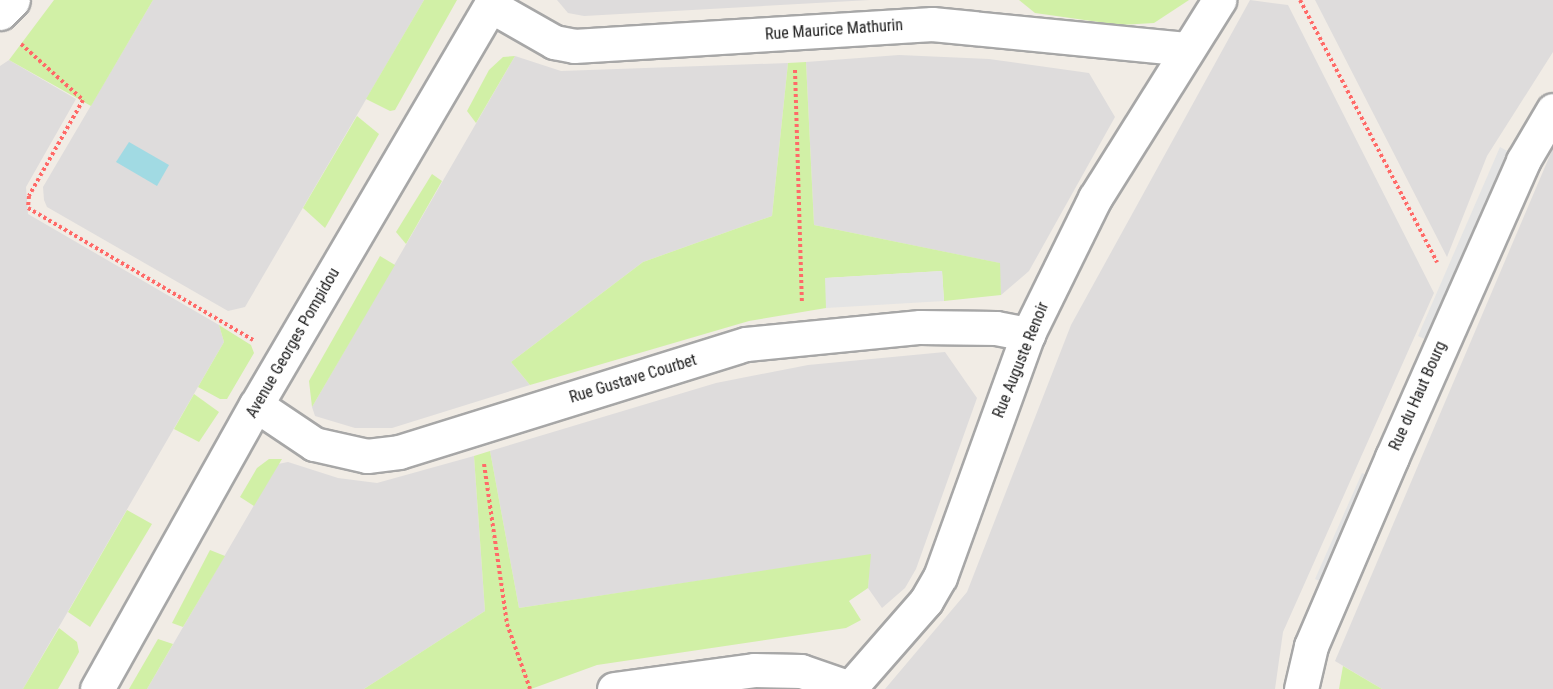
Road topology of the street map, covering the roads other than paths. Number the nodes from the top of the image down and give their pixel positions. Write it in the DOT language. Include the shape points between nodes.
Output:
graph roads {
  1 [pos="13,0"];
  2 [pos="1219,0"];
  3 [pos="493,3"];
  4 [pos="942,12"];
  5 [pos="0,13"];
  6 [pos="1186,49"];
  7 [pos="1553,110"];
  8 [pos="1028,334"];
  9 [pos="256,405"];
  10 [pos="97,689"];
  11 [pos="614,689"];
  12 [pos="850,689"];
  13 [pos="1301,689"];
  1 -- 5 [label="street"];
  2 -- 6 [label="street, Rue Auguste Renoir"];
  3 -- 4 [label="street, Rue Maurice Mathurin" via="554,42 574,46 794,33"];
  3 -- 9 [label="street, Avenue Georges Pompidou"];
  4 -- 6 [label="street, Rue Maurice Mathurin"];
  6 -- 8 [label="street, Rue Auguste Renoir" via="1095,198"];
  7 -- 13 [label="street, Rue du Haut Bourg" via="1523,161 1464,293 1311,646"];
  8 -- 9 [label="street, Rue Gustave Courbet" via="996,328 920,327 803,335 746,344 399,452 367,456 314,444"];
  8 -- 12 [label="street, Rue Auguste Renoir" via="940,577 926,601"];
  9 -- 10 [label="street, Avenue Georges Pompidou"];
  11 -- 12 [label="street" via="754,670 801,671"];
}
